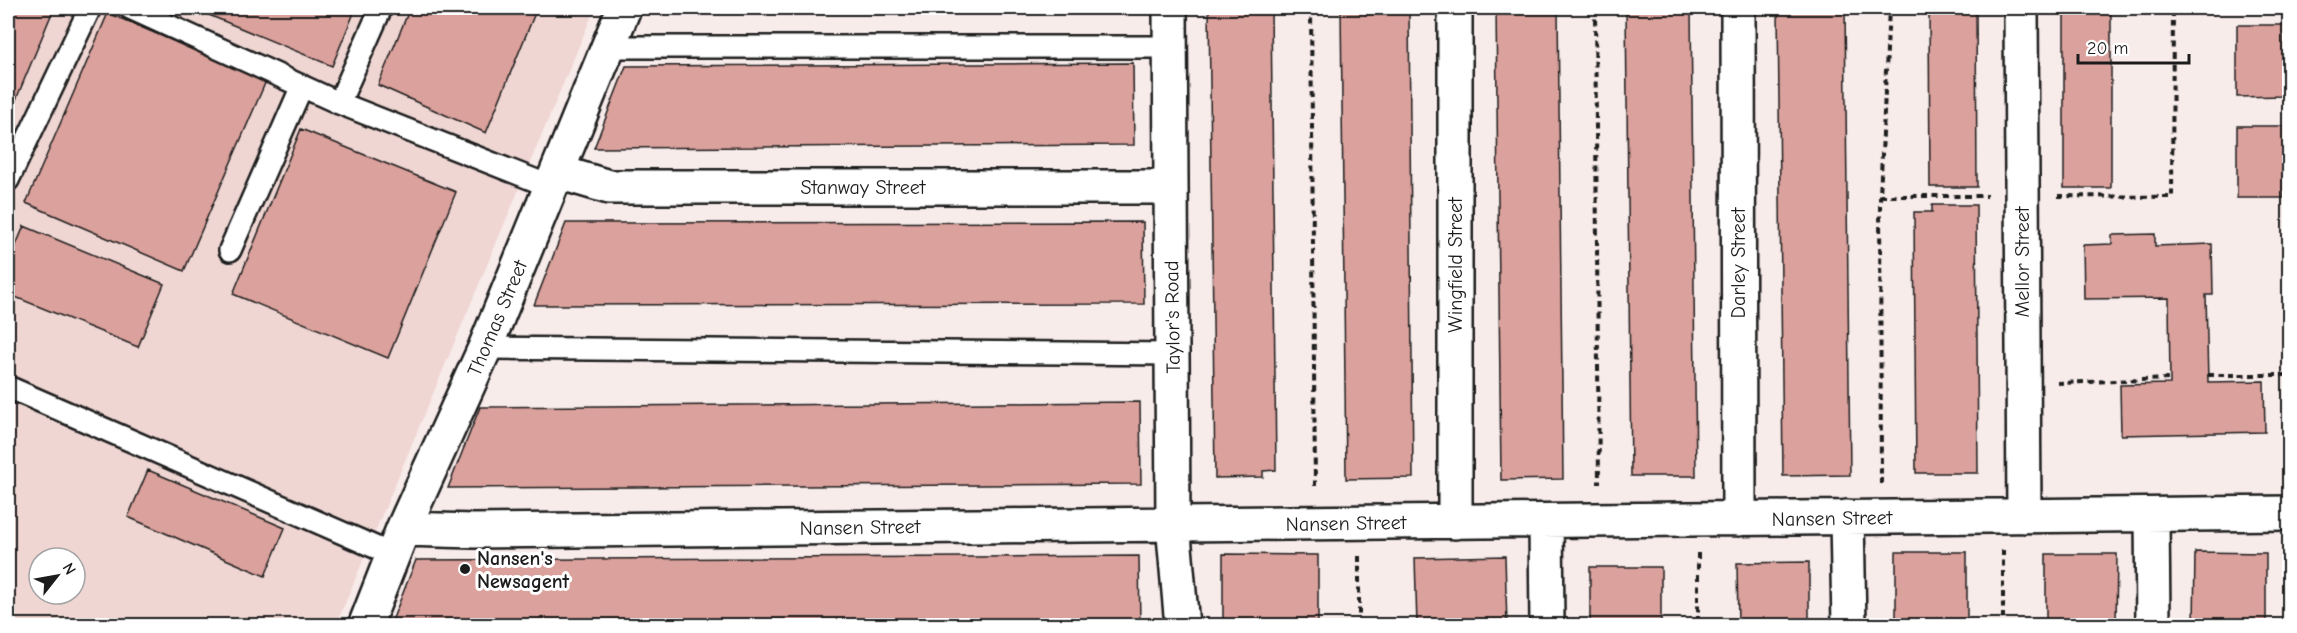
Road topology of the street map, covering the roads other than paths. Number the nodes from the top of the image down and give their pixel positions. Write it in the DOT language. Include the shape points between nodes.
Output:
graph roads {
  1 [pos="90,8"];
  2 [pos="130,8"];
  3 [pos="381,8"];
  4 [pos="624,8"];
  5 [pos="1170,8"];
  6 [pos="1455,8"];
  7 [pos="1738,8"];
  8 [pos="2021,8"];
  9 [pos="609,47"];
  10 [pos="1170,47"];
  11 [pos="302,86"];
  12 [pos="339,103"];
  13 [pos="8,180"];
  14 [pos="555,180"];
  15 [pos="1170,187"];
  16 [pos="230,250"];
  17 [pos="485,348"];
  18 [pos="1173,354"];
  19 [pos="8,387"];
  20 [pos="2289,513"];
  21 [pos="2152,515"];
  22 [pos="2014,516"];
  23 [pos="1847,518"];
  24 [pos="1739,519"];
  25 [pos="1546,520"];
  26 [pos="1455,522"];
  27 [pos="1173,525"];
  28 [pos="398,542"];
  29 [pos="365,626"];
  30 [pos="1182,626"];
  31 [pos="1547,626"];
  32 [pos="1849,626"];
  33 [pos="2153,626"];
  1 -- 13 [label="lane"];
  2 -- 11 [label="lane"];
  3 -- 12 [label="lane"];
  4 -- 9 [label="street, Thomas Street"];
  5 -- 10 [label="street, Taylor's Road"];
  6 -- 26 [label="street, Wingfield Street"];
  7 -- 24 [label="street, Darley Street"];
  8 -- 22 [label="street, Mellor Street" via="2024,384"];
  9 -- 10 [label="lane"];
  9 -- 14 [label="street, Thomas Street"];
  10 -- 15 [label="street, Taylor's Road"];
  11 -- 12 [label="lane"];
  11 -- 16 [label="lane"];
  12 -- 14 [label="lane"];
  14 -- 15 [label="street, Stanway Street" via="609,187"];
  14 -- 17 [label="street, Thomas Street"];
  15 -- 18 [label="street, Taylor's Road"];
  17 -- 18 [label="lane"];
  17 -- 28 [label="street, Thomas Street"];
  18 -- 27 [label="street, Taylor's Road"];
  19 -- 28 [label="lane"];
  20 -- 21 [label="street, Nansen Street"];
  21 -- 22 [label="street, Nansen Street"];
  21 -- 33 [label="street"];
  22 -- 23 [label="street, Nansen Street"];
  23 -- 24 [label="street, Nansen Street"];
  23 -- 32 [label="street"];
  24 -- 25 [label="street, Nansen Street"];
  25 -- 26 [label="street, Nansen Street"];
  25 -- 31 [label="street"];
  26 -- 27 [label="street, Nansen Street"];
  27 -- 28 [label="street, Nansen Street" via="474,531"];
  27 -- 30 [label="street, Taylor's Road"];
  28 -- 29 [label="street, Thomas Street"];
}
